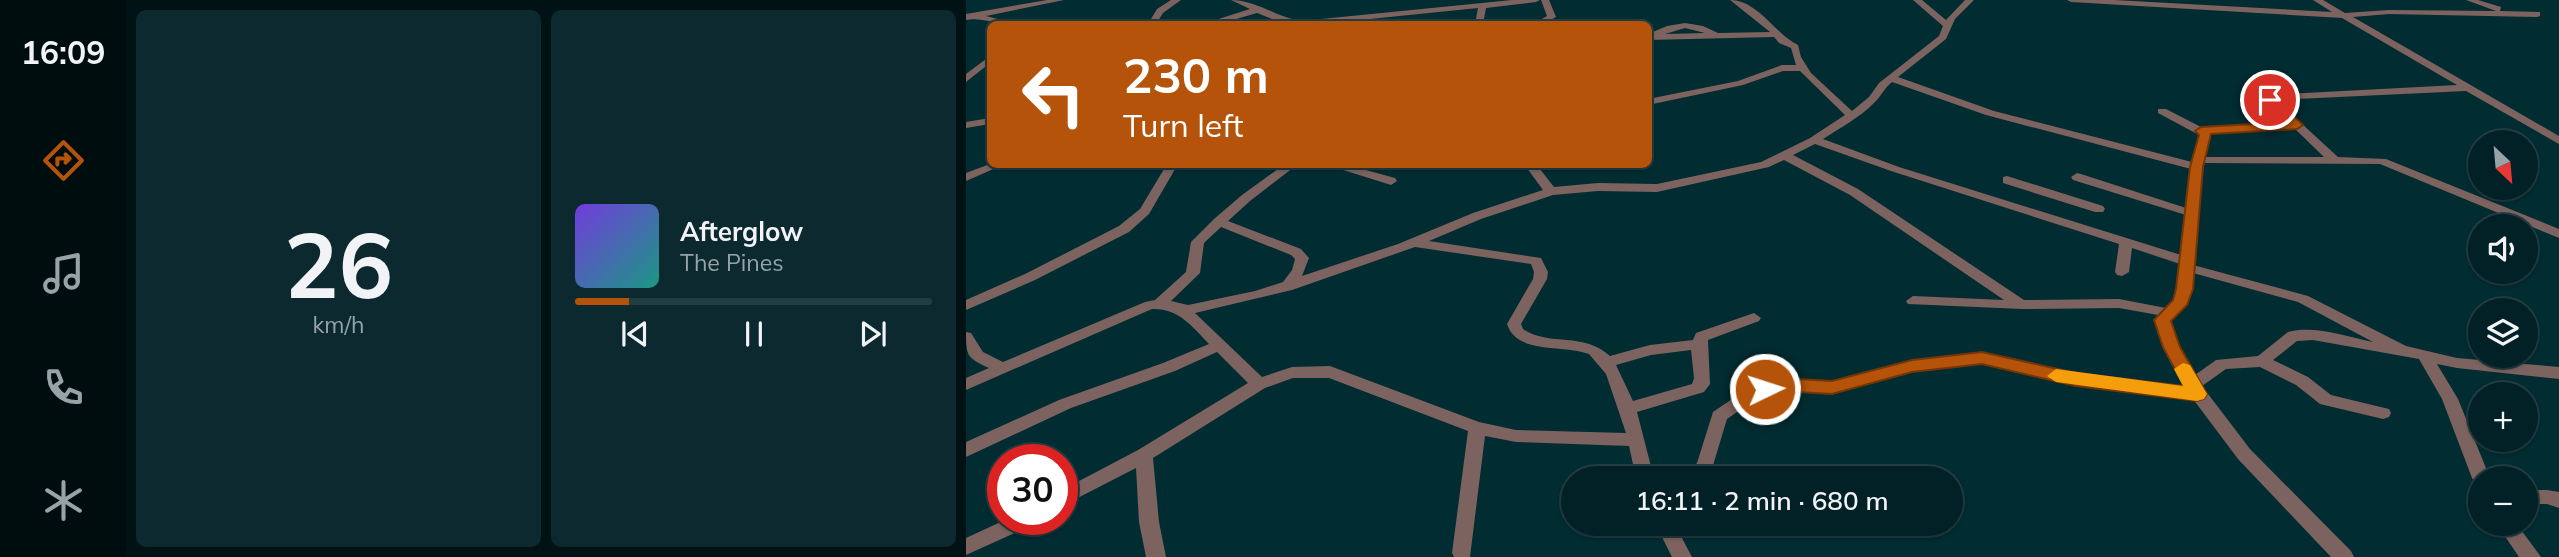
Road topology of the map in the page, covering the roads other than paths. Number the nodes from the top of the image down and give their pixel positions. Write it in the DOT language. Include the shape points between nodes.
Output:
graph roads {
  1 [pos="1060,0"];
  2 [pos="1178,0"];
  3 [pos="1235,0"];
  4 [pos="1536,0"];
  5 [pos="1545,0"];
  6 [pos="1734,0"];
  7 [pos="1917,0"];
  8 [pos="1970,0"];
  9 [pos="2071,0"];
  10 [pos="2274,0"];
  11 [pos="2317,0"];
  12 [pos="2374,0"];
  13 [pos="2470,0"];
  14 [pos="1511,1"];
  15 [pos="1037,2"];
  16 [pos="1404,2"];
  17 [pos="1482,7"];
  18 [pos="1260,9"];
  19 [pos="2292,11"];
  20 [pos="2389,12"];
  21 [pos="1419,14"];
  22 [pos="2537,14"];
  23 [pos="2340,15"];
  24 [pos="2520,15"];
  25 [pos="1400,16"];
  26 [pos="971,17"];
  27 [pos="1280,19"];
  28 [pos="992,21"];
  29 [pos="1154,21"];
  30 [pos="1222,21"];
  31 [pos="1275,21"];
  32 [pos="1284,21"];
  33 [pos="1347,21"];
  34 [pos="1420,21"];
  35 [pos="1480,21"];
  36 [pos="1543,21"];
  37 [pos="1947,25"];
  38 [pos="1776,34"];
  39 [pos="1652,37"];
  40 [pos="1795,58"];
  41 [pos="987,62"];
  42 [pos="1782,68"];
  43 [pos="1801,68"];
  44 [pos="1891,78"];
  45 [pos="966,79"];
  46 [pos="2467,88"];
  47 [pos="1652,102"];
  48 [pos="2162,110"];
  49 [pos="1851,116"];
  50 [pos="987,122"];
  51 [pos="966,125"];
  52 [pos="2297,125"];
  53 [pos="2201,131"];
  54 [pos="1814,140"];
  55 [pos="2559,141"];
  56 [pos="1786,156"];
  57 [pos="2334,160"];
  58 [pos="2197,164"];
  59 [pos="990,168"];
  60 [pos="1171,168"];
  61 [pos="1288,168"];
  62 [pos="1344,168"];
  63 [pos="1532,168"];
  64 [pos="966,177"];
  65 [pos="2077,177"];
  66 [pos="2007,180"];
  67 [pos="1391,181"];
  68 [pos="1551,191"];
  69 [pos="2052,193"];
  70 [pos="2099,208"];
  71 [pos="2032,212"];
  72 [pos="2191,213"];
  73 [pos="1219,222"];
  74 [pos="2559,234"];
  75 [pos="1415,242"];
  76 [pos="2126,244"];
  77 [pos="2189,265"];
  78 [pos="2122,272"];
  79 [pos="1287,287"];
  80 [pos="1913,301"];
  81 [pos="1160,303"];
  82 [pos="2020,304"];
  83 [pos="966,305"];
  84 [pos="1177,309"];
  85 [pos="2167,313"];
  86 [pos="1754,318"];
  87 [pos="966,337"];
  88 [pos="1698,344"];
  89 [pos="1220,345"];
  90 [pos="2401,350"];
  91 [pos="2425,356"];
  92 [pos="2262,361"];
  93 [pos="1606,363"];
  94 [pos="1003,368"];
  95 [pos="2559,373"];
  96 [pos="966,384"];
  97 [pos="1259,384"];
  98 [pos="2194,389"];
  99 [pos="1629,408"];
  100 [pos="2384,413"];
  101 [pos="1477,428"];
  102 [pos="1635,440"];
  103 [pos="966,450"];
  104 [pos="1144,455"];
  105 [pos="1642,466"];
  106 [pos="1705,466"];
  107 [pos="2476,466"];
  108 [pos="1078,490"];
  109 [pos="2538,496"];
  110 [pos="2559,500"];
  111 [pos="991,535"];
  112 [pos="1671,536"];
  113 [pos="2515,536"];
  114 [pos="966,547"];
  115 [pos="1462,553"];
  116 [pos="1156,557"];
  117 [pos="1682,557"];
  118 [pos="2344,557"];
  119 [pos="2531,557"];
  1 -- 15 [label="street"];
  2 -- 29 [label="street" via="1160,10"];
  3 -- 18 [label="street"];
  4 -- 14 [label="street"];
  5 -- 36 [label="street" via="1552,17"];
  6 -- 38 [label="street"];
  7 -- 37 [label="street"];
  8 -- 37 [label="street"];
  9 -- 19 [label="street"];
  10 -- 19 [label="street"];
  11 -- 23 [label="street"];
  12 -- 20 [label="street"];
  13 -- 24 [label="street"];
  14 -- 17 [label="street"];
  15 -- 26 [label="street"];
  16 -- 25 [label="street"];
  17 -- 21 [label="street"];
  17 -- 35 [label="street"];
  18 -- 27 [label="street"];
  18 -- 30 [label="street"];
  19 -- 23 [label="street"];
  20 -- 23 [label="street"];
  20 -- 24 [label="street"];
  21 -- 25 [label="street"];
  21 -- 34 [label="street"];
  22 -- 24 [label="street"];
  23 -- 46 [label="street"];
  25 -- 33 [label="street"];
  26 -- 28 [label="street"];
  27 -- 31 [label="street"];
  27 -- 32 [label="street"];
  37 -- 44 [label="street" via="1943,37"];
  38 -- 39 [label="street"];
  38 -- 40 [label="street" via="1796,48"];
  40 -- 42 [label="street"];
  40 -- 43 [label="street"];
  41 -- 45 [label="street"];
  42 -- 43 [label="street"];
  42 -- 47 [label="street" via="1740,83"];
  43 -- 49 [label="street"];
  44 -- 49 [label="street"];
  44 -- 58 [label="street" via="1981,110"];
  46 -- 52 [label="street" via="2272,97"];
  46 -- 55 [label="street"];
  48 -- 53 [label="street"];
  49 -- 54 [label="street"];
  50 -- 51 [label="street"];
  52 -- 53 [label="street"];
  52 -- 57 [label="street"];
  53 -- 58 [label="street" via="2205,134"];
  54 -- 56 [label="street"];
  54 -- 71 [label="street"];
  56 -- 68 [label="street" via="1692,182"];
  56 -- 82 [label="street" via="1853,192"];
  57 -- 58 [label="street"];
  57 -- 74 [label="street" via="2382,161"];
  58 -- 72 [label="street"];
  59 -- 64 [label="street"];
  60 -- 83 [label="street" via="1145,211 1124,229"];
  61 -- 73 [label="street"];
  62 -- 67 [label="street"];
  63 -- 68 [label="street"];
  65 -- 72 [label="street"];
  66 -- 69 [label="street"];
  68 -- 75 [label="street"];
  69 -- 70 [label="street"];
  69 -- 71 [label="street"];
  71 -- 76 [label="street"];
  72 -- 77 [label="street"];
  73 -- 79 [label="street" via="1296,252 1302,258"];
  73 -- 81 [label="street" via="1198,242 1192,273"];
  75 -- 79 [label="street"];
  75 -- 93 [label="street" via="1536,261 1540,279 1514,324 1514,332 1530,340 1587,347"];
  76 -- 77 [label="street"];
  76 -- 78 [label="street"];
  77 -- 85 [label="street" via="2181,302"];
  77 -- 90 [label="street" via="2302,299"];
  79 -- 84 [label="street" via="1203,308"];
  80 -- 82 [label="street"];
  81 -- 84 [label="street"];
  81 -- 94 [label="street"];
  82 -- 85 [label="street" via="2114,302"];
  84 -- 89 [label="street"];
  85 -- 98 [label="street" via="2162,320 2166,334"];
  86 -- 88 [label="street" via="1706,334"];
  87 -- 94 [label="street" via="977,356"];
  88 -- 93 [label="street" via="1650,350"];
  88 -- 99 [label="street" via="1702,384"];
  89 -- 97 [label="street"];
  89 -- 103 [label="street" via="1065,404"];
  90 -- 91 [label="street"];
  90 -- 92 [label="street" via="2303,335 2286,340"];
  91 -- 95 [label="street"];
  91 -- 107 [label="street" via="2450,399"];
  92 -- 98 [label="street" via="2221,364"];
  92 -- 100 [label="street" via="2302,381 2326,400"];
  93 -- 99 [label="street"];
  94 -- 96 [label="street"];
  97 -- 101 [label="street" via="1292,373 1330,372"];
  97 -- 104 [label="street"];
  98 -- 106 [label="street" via="2076,380 1982,358 1912,366 1832,388 1780,385 1746,397 1719,416"];
  98 -- 118 [label="street" via="2249,461"];
  99 -- 102 [label="street"];
  101 -- 102 [label="street" via="1531,439"];
  101 -- 115 [label="street"];
  102 -- 105 [label="street"];
  104 -- 108 [label="street"];
  104 -- 116 [label="street"];
  109 -- 110 [label="street"];
  111 -- 114 [label="street"];
  112 -- 117 [label="street"];
  113 -- 119 [label="street"];
}
